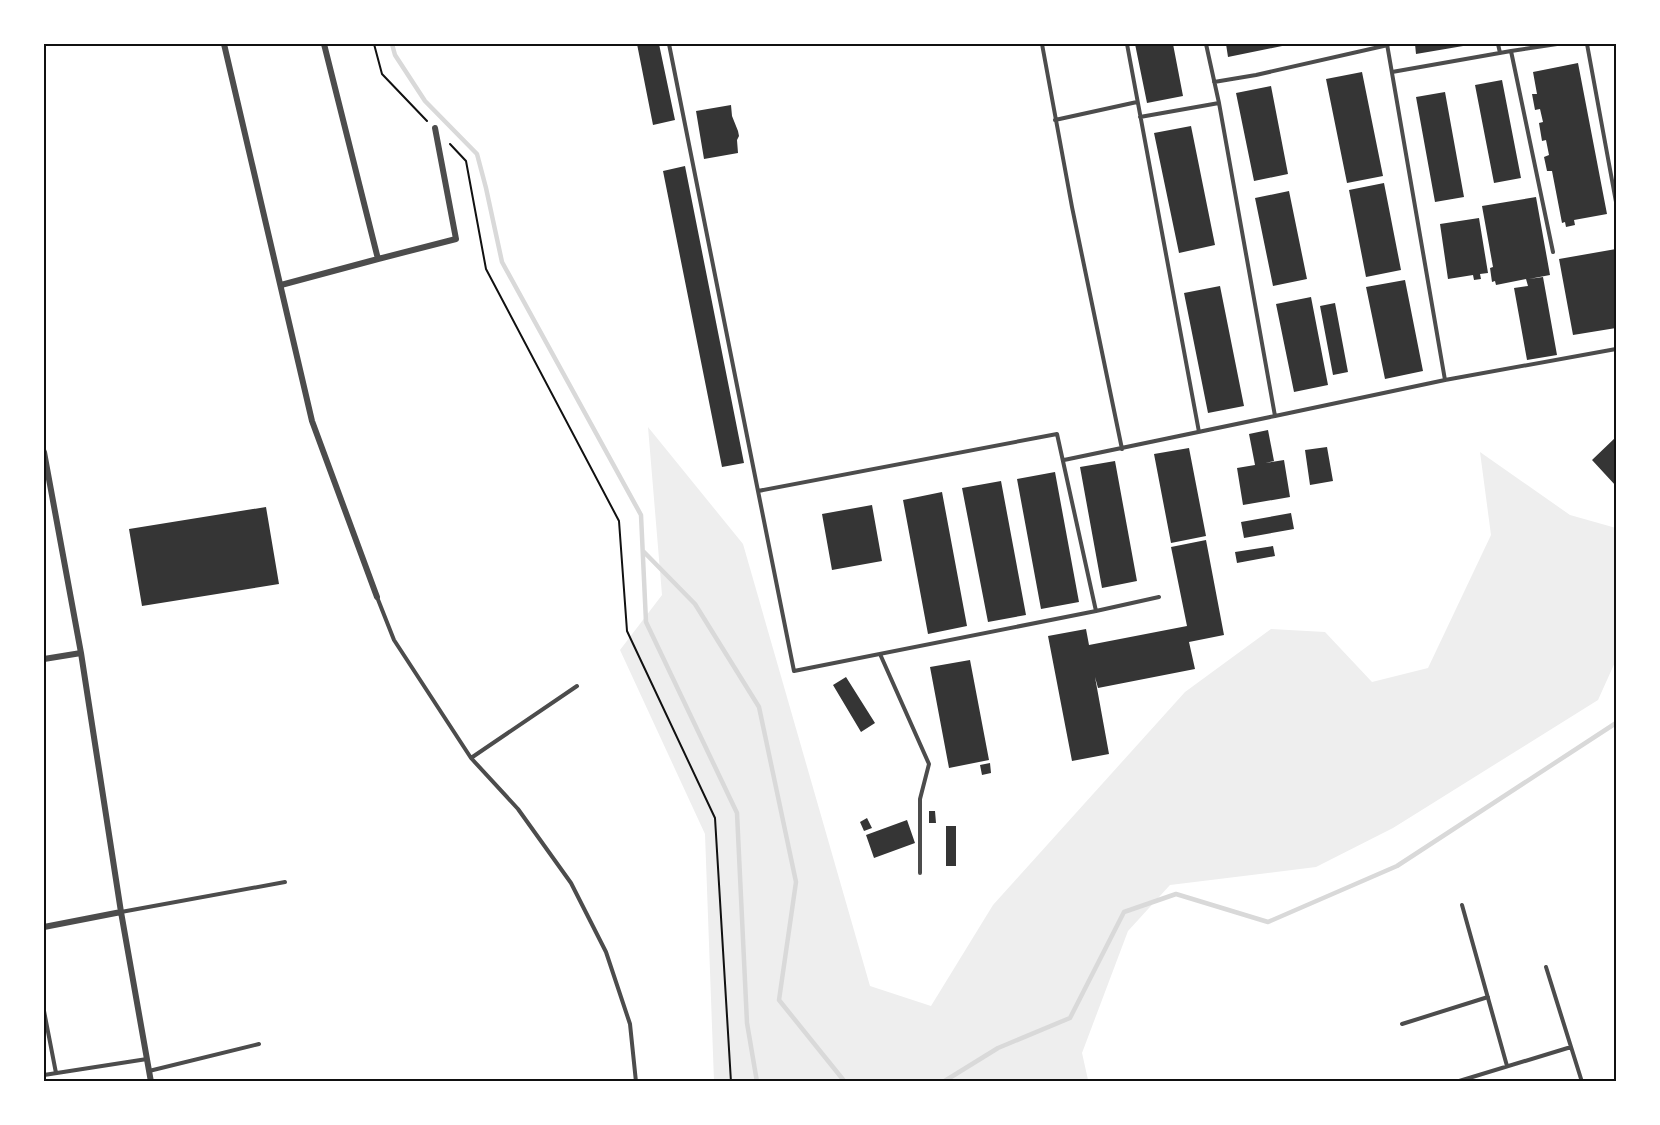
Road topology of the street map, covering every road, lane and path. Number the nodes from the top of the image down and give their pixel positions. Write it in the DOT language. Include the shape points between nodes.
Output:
graph roads {
  1 [pos="224,44"];
  2 [pos="324,44"];
  3 [pos="374,44"];
  4 [pos="669,44"];
  5 [pos="1042,44"];
  6 [pos="1126,44"];
  7 [pos="1206,44"];
  8 [pos="1388,44"];
  9 [pos="1498,44"];
  10 [pos="1557,44"];
  11 [pos="1587,44"];
  12 [pos="1511,51"];
  13 [pos="1500,52"];
  14 [pos="1392,72"];
  15 [pos="1214,82"];
  16 [pos="1137,102"];
  17 [pos="1219,103"];
  18 [pos="1140,117"];
  19 [pos="1055,120"];
  20 [pos="435,128"];
  21 [pos="450,145"];
  22 [pos="1617,201"];
  23 [pos="1553,252"];
  24 [pos="378,259"];
  25 [pos="281,285"];
  26 [pos="1617,350"];
  27 [pos="1445,380"];
  28 [pos="1275,416"];
  29 [pos="1199,432"];
  30 [pos="1122,448"];
  31 [pos="44,452"];
  32 [pos="1064,460"];
  33 [pos="759,491"];
  34 [pos="377,597"];
  35 [pos="1159,597"];
  36 [pos="1096,611"];
  37 [pos="81,653"];
  38 [pos="880,654"];
  39 [pos="44,659"];
  40 [pos="578,686"];
  41 [pos="471,758"];
  42 [pos="920,873"];
  43 [pos="285,882"];
  44 [pos="1462,905"];
  45 [pos="121,912"];
  46 [pos="44,927"];
  47 [pos="1546,967"];
  48 [pos="1488,997"];
  49 [pos="44,1011"];
  50 [pos="1402,1024"];
  51 [pos="259,1044"];
  52 [pos="1571,1047"];
  53 [pos="147,1059"];
  54 [pos="1507,1066"];
  55 [pos="149,1071"];
  56 [pos="56,1073"];
  57 [pos="44,1075"];
  58 [pos="151,1082"];
  59 [pos="636,1082"];
  60 [pos="731,1082"];
  61 [pos="1456,1082"];
  62 [pos="1582,1082"];
  1 -- 25 [label="street"];
  2 -- 24 [label="street"];
  3 -- 20 [label="path" via="382,74"];
  4 -- 33 [label="lane"];
  5 -- 19 [label="lane"];
  6 -- 16 [label="lane"];
  7 -- 15 [label="lane"];
  8 -- 14 [label="lane"];
  8 -- 15 [label="lane"];
  9 -- 13 [label="lane"];
  10 -- 12 [label="lane"];
  11 -- 22 [label="lane"];
  12 -- 13 [label="lane"];
  12 -- 23 [label="lane"];
  13 -- 14 [label="lane"];
  14 -- 27 [label="lane"];
  15 -- 17 [label="lane"];
  16 -- 18 [label="lane"];
  16 -- 19 [label="lane"];
  17 -- 18 [label="lane"];
  17 -- 28 [label="lane"];
  18 -- 29 [label="lane"];
  19 -- 30 [label="lane"];
  20 -- 24 [label="street" via="456,239"];
  21 -- 60 [label="path" via="466,161 486,269 619,521 627,631 715,818"];
  24 -- 25 [label="street"];
  25 -- 34 [label="street" via="312,421"];
  26 -- 27 [label="lane"];
  27 -- 28 [label="lane"];
  28 -- 29 [label="lane"];
  29 -- 30 [label="lane"];
  30 -- 32 [label="lane"];
  31 -- 37 [label="street"];
  32 -- 33 [label="lane" via="1057,434"];
  32 -- 36 [label="lane"];
  33 -- 38 [label="lane" via="794,671"];
  34 -- 41 [label="lane" via="394,640"];
  35 -- 36 [label="lane"];
  36 -- 38 [label="lane"];
  37 -- 39 [label="street"];
  37 -- 45 [label="street"];
  38 -- 42 [label="lane" via="929,764 920,799"];
  40 -- 41 [label="lane"];
  41 -- 59 [label="lane" via="518,809 571,883 606,952 630,1024"];
  43 -- 45 [label="lane"];
  44 -- 48 [label="lane"];
  45 -- 46 [label="street"];
  45 -- 53 [label="street"];
  47 -- 52 [label="lane"];
  48 -- 50 [label="lane"];
  48 -- 54 [label="lane"];
  49 -- 56 [label="lane"];
  51 -- 55 [label="lane"];
  52 -- 54 [label="lane"];
  52 -- 62 [label="lane"];
  53 -- 55 [label="street"];
  53 -- 56 [label="lane"];
  54 -- 61 [label="lane"];
  55 -- 58 [label="street"];
  56 -- 57 [label="lane"];
}
